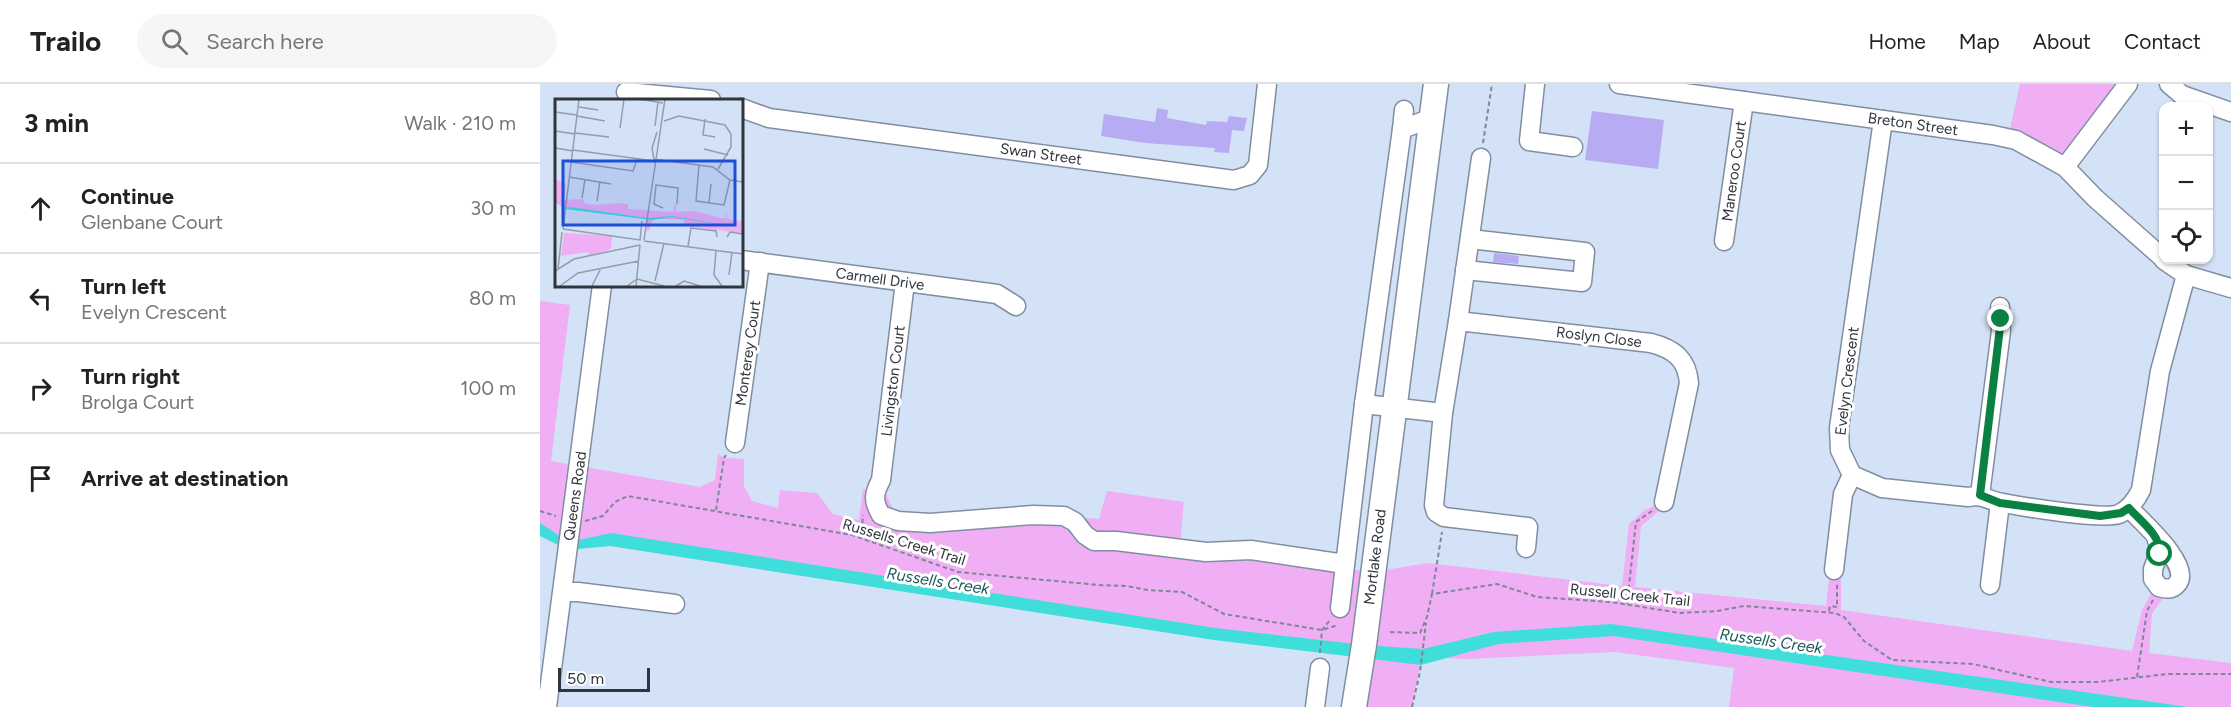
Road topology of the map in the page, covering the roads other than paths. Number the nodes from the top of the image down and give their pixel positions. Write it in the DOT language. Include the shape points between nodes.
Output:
graph roads {
  1 [pos="1267,84"];
  2 [pos="1436,84"];
  3 [pos="1535,84"];
  4 [pos="1620,84"];
  5 [pos="2128,84"];
  6 [pos="2169,84"];
  7 [pos="625,92"];
  8 [pos="700,99"];
  9 [pos="1744,100"];
  10 [pos="742,108"];
  11 [pos="1404,110"];
  12 [pos="2231,112"];
  13 [pos="1432,118"];
  14 [pos="1883,120"];
  15 [pos="1402,129"];
  16 [pos="1573,147"];
  17 [pos="1481,158"];
  18 [pos="2065,167"];
  19 [pos="1470,238"];
  20 [pos="1724,241"];
  21 [pos="1530,246"];
  22 [pos="2159,255"];
  23 [pos="742,260"];
  24 [pos="760,262"];
  25 [pos="2171,264"];
  26 [pos="1466,270"];
  27 [pos="2186,275"];
  28 [pos="1526,277"];
  29 [pos="905,282"];
  30 [pos="602,286"];
  31 [pos="2231,288"];
  32 [pos="1016,306"];
  33 [pos="2000,307"];
  34 [pos="1458,321"];
  35 [pos="1364,404"];
  36 [pos="1394,406"];
  37 [pos="1443,413"];
  38 [pos="735,443"];
  39 [pos="1852,475"];
  40 [pos="1980,495"];
  41 [pos="1664,502"];
  42 [pos="2000,503"];
  43 [pos="2129,508"];
  44 [pos="2156,537"];
  45 [pos="1526,548"];
  46 [pos="1345,564"];
  47 [pos="2153,569"];
  48 [pos="2180,569"];
  49 [pos="1834,570"];
  50 [pos="1990,585"];
  51 [pos="562,592"];
  52 [pos="675,604"];
  53 [pos="1339,616"];
  54 [pos="1320,668"];
  55 [pos="548,707"];
  56 [pos="1315,707"];
  57 [pos="1354,707"];
  1 -- 10 [label="street, Swan Street" via="1258,165 1250,175 1234,180 769,118"];
  2 -- 13 [label="main road, Mortlake Road"];
  3 -- 16 [label="street" via="1529,141"];
  4 -- 9 [label="street, Breton Street"];
  5 -- 18 [label="street"];
  6 -- 12 [label="street" via="2182,95"];
  7 -- 8 [label="street"];
  9 -- 14 [label="street, Breton Street"];
  9 -- 20 [label="street, Maneroo Court"];
  11 -- 15 [label="street, Mortlake Road"];
  13 -- 15 [label="street"];
  13 -- 36 [label="main road, Mortlake Road"];
  14 -- 18 [label="street, Breton Street" via="2016,140"];
  14 -- 39 [label="street, Evelyn Crescent" via="1839,428 1840,450"];
  15 -- 35 [label="street, Mortlake Road"];
  17 -- 19 [label="street"];
  18 -- 22 [label="street, Breton Street"];
  19 -- 21 [label="street"];
  19 -- 26 [label="street"];
  21 -- 28 [label="street"];
  21 -- 28 [label="street" via="1585,252 1582,282"];
  23 -- 24 [label="street, Carmell Drive"];
  24 -- 29 [label="street, Carmell Drive"];
  24 -- 38 [label="street, Monterey Court"];
  25 -- 27 [label="street, Breton Street"];
  26 -- 28 [label="street"];
  26 -- 34 [label="street"];
  27 -- 31 [label="street, Breton Street"];
  27 -- 43 [label="street" via="2160,371 2141,490"];
  29 -- 32 [label="street, Carmell Drive" via="997,294"];
  29 -- 46 [label="street, Livingston Court" via="881,480 873,493 881,515 898,521 930,523 1064,516 1094,541 1206,552 1251,550"];
  30 -- 51 [label="street, Queens Road"];
  33 -- 40 [label="street" via="2001,331"];
  34 -- 37 [label="street"];
  34 -- 41 [label="street, Roslyn Close" via="1651,343 1673,352 1688,370 1689,383"];
  35 -- 36 [label="street"];
  35 -- 46 [label="street, Mortlake Road"];
  36 -- 37 [label="street"];
  36 -- 57 [label="main road, Mortlake Road"];
  37 -- 45 [label="street" via="1435,482 1436,512 1448,518 1529,520"];
  39 -- 40 [label="street" via="1882,488"];
  39 -- 49 [label="street" via="1841,503"];
  40 -- 42 [label="street"];
  42 -- 43 [label="street" via="2100,516"];
  42 -- 50 [label="street"];
  43 -- 44 [label="street"];
  44 -- 47 [label="street" via="2160,550"];
  44 -- 48 [label="street"];
  46 -- 53 [label="street, Mortlake Road"];
  47 -- 48 [label="street" via="2166,561"];
  47 -- 48 [label="street" via="2153,579 2159,587 2169,589 2180,580"];
  51 -- 52 [label="street"];
  51 -- 55 [label="street, Queens Road"];
  54 -- 56 [label="street"];
}
